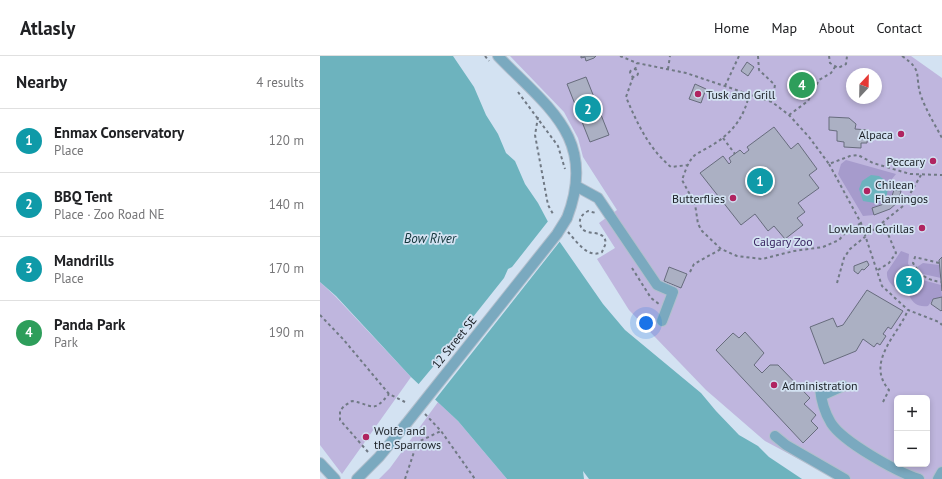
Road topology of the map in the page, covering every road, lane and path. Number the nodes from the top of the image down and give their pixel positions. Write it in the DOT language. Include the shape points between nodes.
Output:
graph roads {
  1 [pos="484,56"];
  2 [pos="498,56"];
  3 [pos="620,56"];
  4 [pos="670,56"];
  5 [pos="738,56"];
  6 [pos="758,56"];
  7 [pos="829,56"];
  8 [pos="847,56"];
  9 [pos="902,56"];
  10 [pos="637,63"];
  11 [pos="494,66"];
  12 [pos="835,67"];
  13 [pos="668,69"];
  14 [pos="635,70"];
  15 [pos="633,77"];
  16 [pos="725,86"];
  17 [pos="514,87"];
  18 [pos="749,94"];
  19 [pos="772,102"];
  20 [pos="789,115"];
  21 [pos="538,118"];
  22 [pos="723,138"];
  23 [pos="942,138"];
  24 [pos="735,154"];
  25 [pos="829,164"];
  26 [pos="688,165"];
  27 [pos="565,172"];
  28 [pos="920,175"];
  29 [pos="942,176"];
  30 [pos="576,186"];
  31 [pos="553,214"];
  32 [pos="599,216"];
  33 [pos="883,222"];
  34 [pos="861,223"];
  35 [pos="568,231"];
  36 [pos="867,237"];
  37 [pos="720,249"];
  38 [pos="939,263"];
  39 [pos="878,271"];
  40 [pos="690,272"];
  41 [pos="838,282"];
  42 [pos="941,282"];
  43 [pos="908,310"];
  44 [pos="320,315"];
  45 [pos="662,321"];
  46 [pos="942,325"];
  47 [pos="844,386"];
  48 [pos="390,394"];
  49 [pos="405,402"];
  50 [pos="884,402"];
  51 [pos="424,413"];
  52 [pos="441,430"];
  53 [pos="775,436"];
  54 [pos="368,452"];
  55 [pos="321,464"];
  56 [pos="942,472"];
  57 [pos="407,478"];
  58 [pos="335,479"];
  59 [pos="357,479"];
  60 [pos="475,479"];
  61 [pos="845,479"];
  62 [pos="919,479"];
  63 [pos="938,479"];
  1 -- 11 [label="path"];
  2 -- 30 [label="street, 12 Street SE" via="557,116 571,144"];
  3 -- 10 [label="path"];
  4 -- 13 [label="path"];
  5 -- 16 [label="path"];
  6 -- 19 [label="path" via="759,70 775,85"];
  7 -- 12 [label="path" via="830,63"];
  8 -- 12 [label="path" via="847,62 843,66"];
  9 -- 23 [label="path" via="914,64 921,95"];
  10 -- 13 [label="path"];
  10 -- 14 [label="path"];
  12 -- 20 [label="path" via="819,80 808,101"];
  13 -- 16 [label="path"];
  14 -- 15 [label="path" via="630,72"];
  14 -- 15 [label="path" via="638,75"];
  15 -- 26 [label="path" via="626,97 644,135 656,153 671,167"];
  16 -- 18 [label="path"];
  17 -- 21 [label="path"];
  18 -- 19 [label="path"];
  18 -- 22 [label="path" via="740,119"];
  19 -- 20 [label="path"];
  20 -- 25 [label="path"];
  21 -- 27 [label="path" via="558,146"];
  21 -- 31 [label="path" via="535,135 548,205"];
  22 -- 24 [label="path"];
  22 -- 26 [label="path" via="694,155"];
  25 -- 28 [label="path" via="858,155 873,163"];
  25 -- 34 [label="path"];
  26 -- 37 [label="path" via="682,180 695,204 698,224"];
  28 -- 29 [label="path"];
  28 -- 33 [label="path" via="903,206"];
  30 -- 45 [label="street" via="598,198 653,281 657,286 673,292"];
  30 -- 59 [label="street, 12 Street SE, bridge" via="567,218 557,234 406,424"];
  32 -- 35 [label="path" via="588,211 579,222 582,229 605,238 605,248 598,254 587,252"];
  33 -- 36 [label="path"];
  33 -- 39 [label="path" via="896,253 889,263"];
  34 -- 36 [label="path"];
  34 -- 37 [label="path" via="839,240 823,247 762,259 737,256"];
  36 -- 39 [label="path"];
  36 -- 41 [label="path" via="850,249 844,258"];
  37 -- 40 [label="path" via="694,264"];
  38 -- 42 [label="path" via="915,258 913,263 920,274 928,280"];
  39 -- 43 [label="path" via="882,286"];
  43 -- 46 [label="path"];
  43 -- 50 [label="path" via="889,340 881,363 881,379 889,390"];
  44 -- 48 [label="path"];
  47 -- 62 [label="street" via="821,392 832,424 853,443 884,464"];
  48 -- 49 [label="path"];
  48 -- 54 [label="path" via="379,406 352,401 340,411 340,420"];
  51 -- 52 [label="path"];
  52 -- 57 [label="path" via="420,441 416,446"];
  52 -- 60 [label="path"];
  53 -- 61 [label="street"];
  55 -- 58 [label="street"];
  56 -- 63 [label="street"];
}
